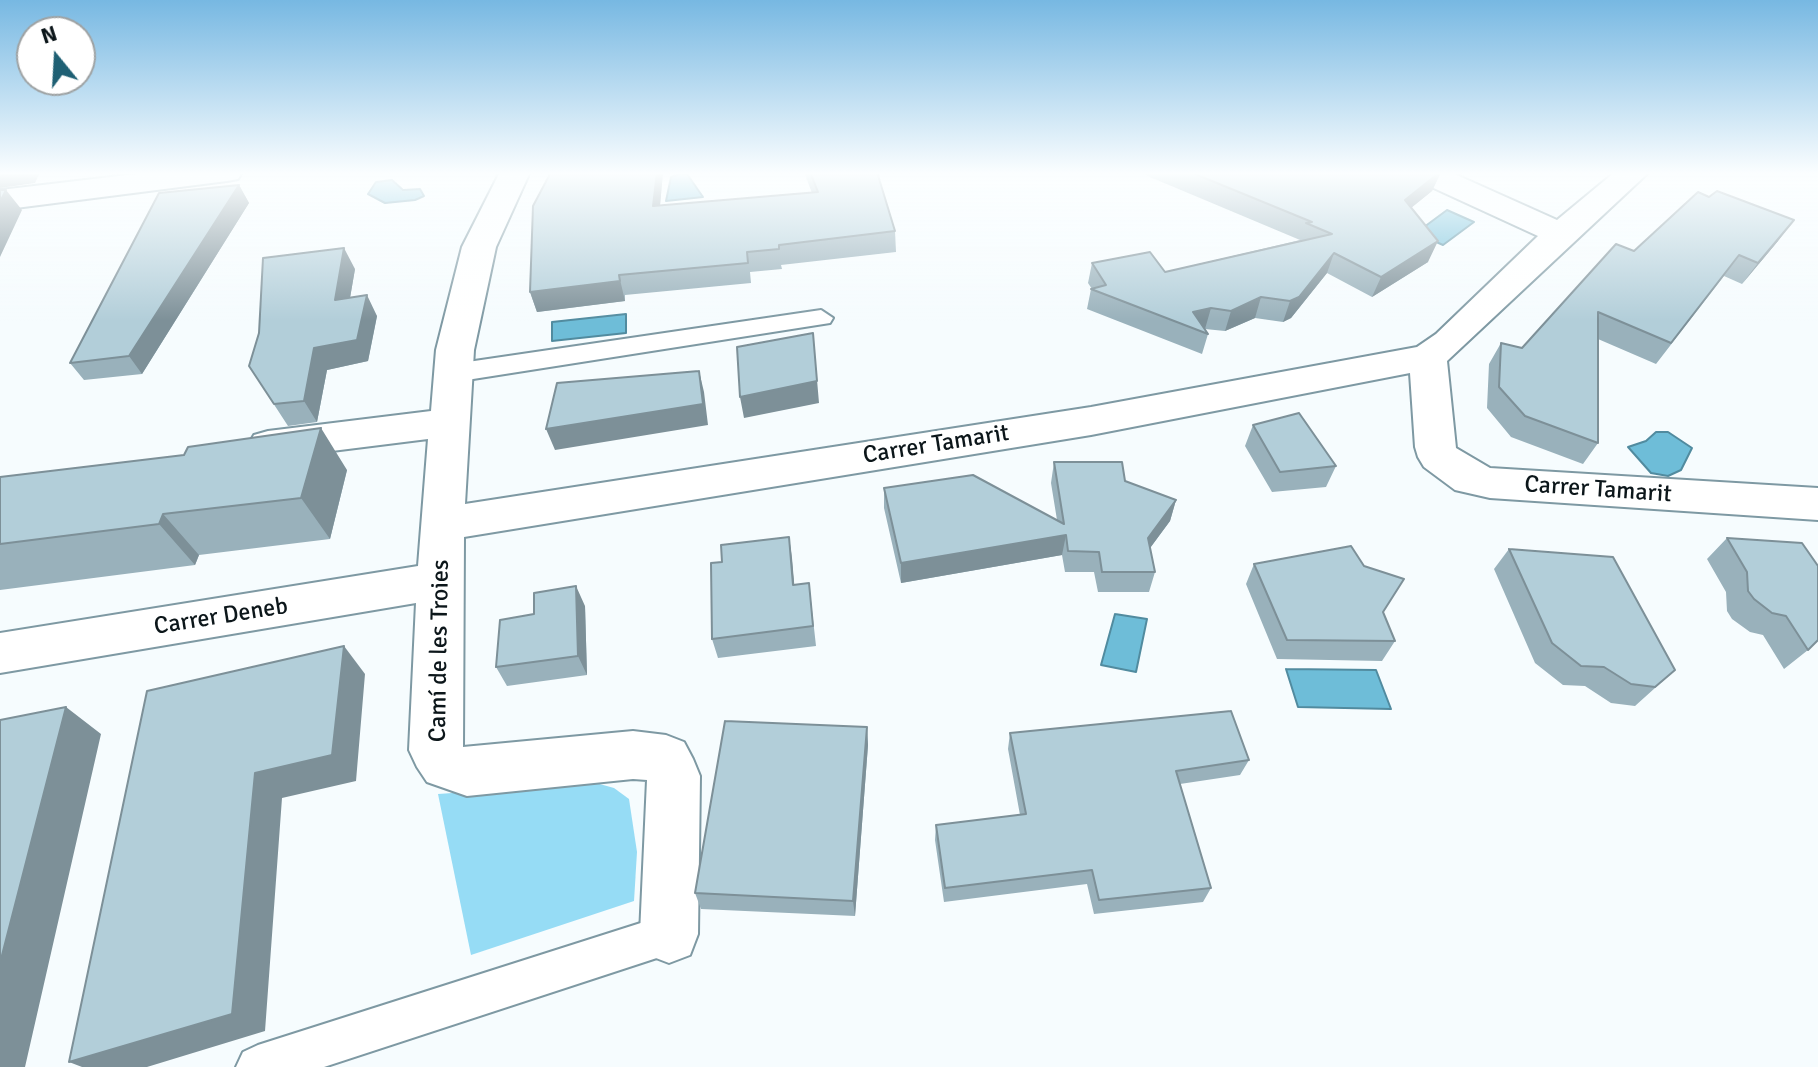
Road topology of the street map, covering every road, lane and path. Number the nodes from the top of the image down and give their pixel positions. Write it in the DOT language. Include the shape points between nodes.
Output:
graph roads {
  1 [pos="491,222"];
  2 [pos="1533,222"];
  3 [pos="1575,222"];
  4 [pos="1560,234"];
  5 [pos="821,318"];
  6 [pos="1428,357"];
  7 [pos="454,373"];
  8 [pos="448,423"];
  9 [pos="232,450"];
  10 [pos="1818,504"];
  11 [pos="442,524"];
  12 [pos="442,580"];
  13 [pos="0,653"];
  14 [pos="669,934"];
  15 [pos="258,1067"];
  1 -- 7 [label="street, Camí de les Troies" via="479,247"];
  2 -- 4 [label="street"];
  3 -- 4 [label="street, Carrer Tamarit"];
  4 -- 6 [label="street, Carrer Tamarit"];
  5 -- 7 [label="lane"];
  6 -- 10 [label="street, Carrer Tamarit" via="1435,447 1439,457 1470,479"];
  6 -- 11 [label="street, Carrer Tamarit" via="1091,421"];
  7 -- 8 [label="street, Camí de les Troies"];
  8 -- 9 [label="street"];
  8 -- 11 [label="street, Camí de les Troies"];
  11 -- 12 [label="street, Camí de les Troies"];
  12 -- 13 [label="street, Carrer Deneb"];
  12 -- 14 [label="street, Camí de les Troies" via="435,750 446,765 467,772 633,755 666,759 674,776"];
  14 -- 15 [label="lane"];
}
